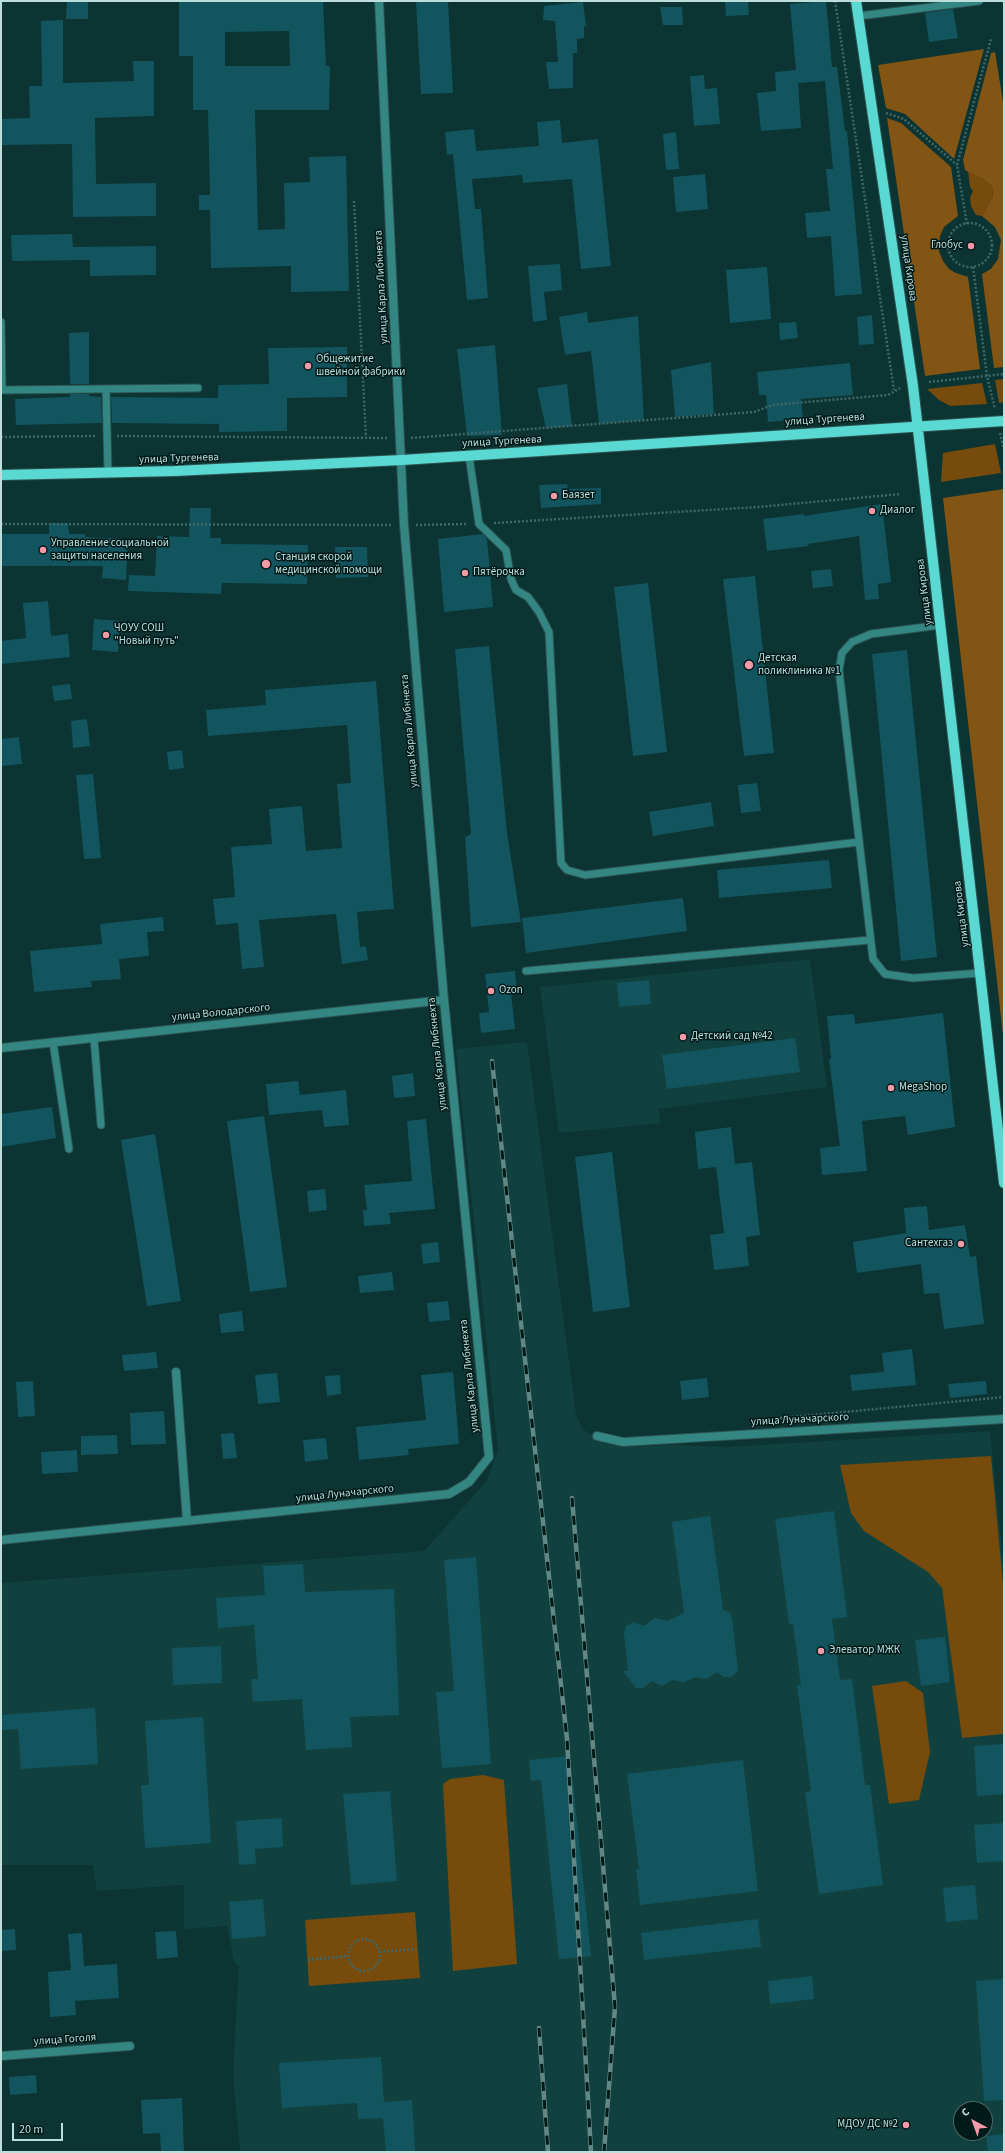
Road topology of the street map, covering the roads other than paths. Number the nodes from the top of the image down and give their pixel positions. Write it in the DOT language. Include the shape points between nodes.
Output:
graph roads {
  1 [pos="379,1"];
  2 [pos="856,1"];
  3 [pos="979,1"];
  4 [pos="859,16"];
  5 [pos="1,322"];
  6 [pos="1,329"];
  7 [pos="198,388"];
  8 [pos="106,389"];
  9 [pos="1001,421"];
  10 [pos="918,426"];
  11 [pos="469,456"];
  12 [pos="402,460"];
  13 [pos="108,473"];
  14 [pos="1,475"];
  15 [pos="941,625"];
  16 [pos="859,842"];
  17 [pos="870,940"];
  18 [pos="526,971"];
  19 [pos="981,973"];
  20 [pos="444,1000"];
  21 [pos="94,1038"];
  22 [pos="53,1042"];
  23 [pos="1,1048"];
  24 [pos="101,1125"];
  25 [pos="69,1149"];
  26 [pos="1004,1183"];
  27 [pos="176,1372"];
  28 [pos="1004,1419"];
  29 [pos="597,1436"];
  30 [pos="489,1457"];
  31 [pos="187,1521"];
  32 [pos="1,1540"];
  33 [pos="130,2046"];
  34 [pos="1,2056"];
  1 -- 12 [label="street, улица Карла Либкнехта"];
  2 -- 4 [label="main road, улица Кирова"];
  3 -- 4 [label="lane"];
  4 -- 10 [label="main road, улица Кирова"];
  5 -- 6 [label="lane"];
  6 -- 8 [label="lane" via="2,390"];
  7 -- 8 [label="lane"];
  8 -- 13 [label="lane"];
  9 -- 10 [label="main road, улица Тургенева"];
  10 -- 11 [label="main road, улица Тургенева"];
  10 -- 15 [label="main road, улица Кирова"];
  11 -- 12 [label="main road, улица Тургенева"];
  11 -- 16 [label="lane" via="479,524 506,550 511,579 516,590 528,597 549,632 561,863 567,870 585,876"];
  12 -- 13 [label="main road, улица Тургенева"];
  12 -- 20 [label="street, улица Карла Либкнехта" via="404,525"];
  13 -- 14 [label="main road, улица Тургенева"];
  15 -- 16 [label="lane" via="871,634 852,642 842,653 839,670"];
  15 -- 19 [label="main road, улица Кирова"];
  16 -- 17 [label="lane"];
  17 -- 18 [label="lane"];
  17 -- 19 [label="lane" via="873,959 884,974 913,978"];
  19 -- 26 [label="main road, улица Кирова"];
  20 -- 21 [label="street, улица Володарского"];
  20 -- 30 [label="street, улица Карла Либкнехта"];
  21 -- 22 [label="street, улица Володарского"];
  21 -- 24 [label="lane"];
  22 -- 23 [label="street, улица Володарского"];
  22 -- 25 [label="lane"];
  27 -- 31 [label="street"];
  28 -- 29 [label="street, улица Луначарского" via="623,1442"];
  30 -- 31 [label="street, улица Луначарского" via="469,1482 449,1494"];
  31 -- 32 [label="street, улица Луначарского"];
  33 -- 34 [label="street, улица Гоголя"];
}
